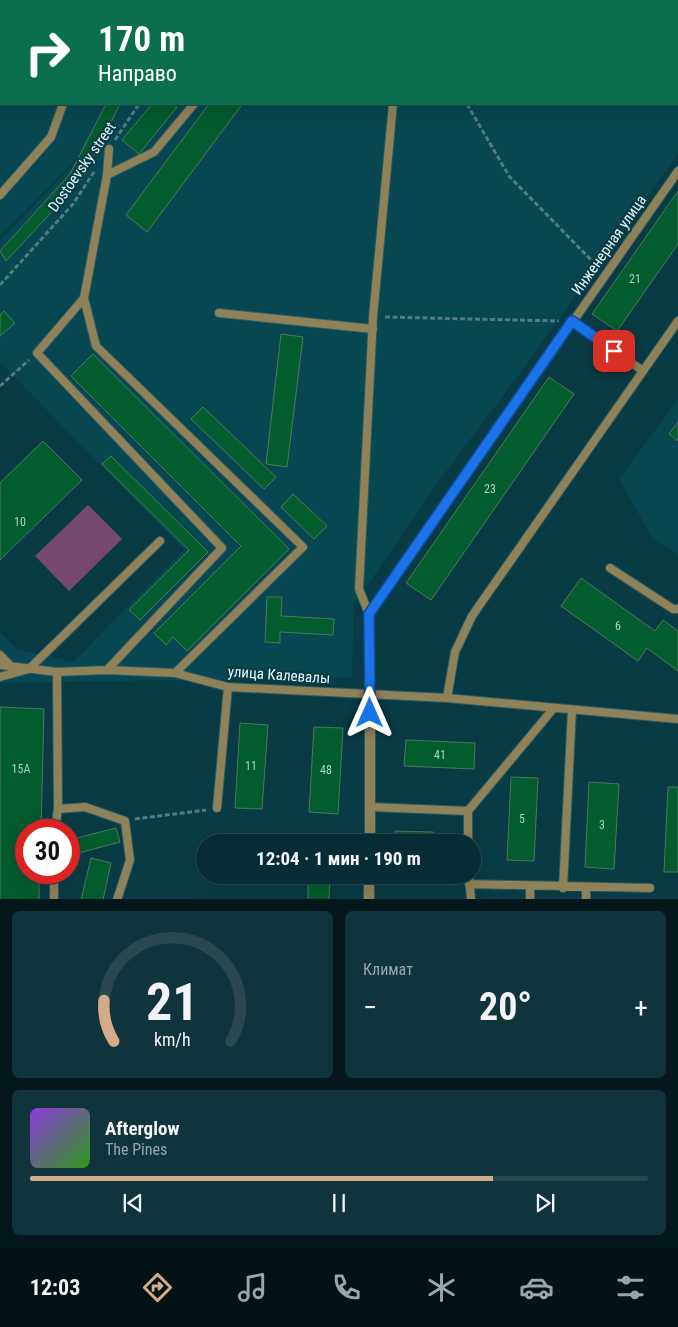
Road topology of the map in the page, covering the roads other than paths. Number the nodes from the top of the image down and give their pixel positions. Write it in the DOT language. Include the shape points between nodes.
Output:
graph roads {
  1 [pos="63,105"];
  2 [pos="193,105"];
  3 [pos="394,105"];
  4 [pos="110,149"];
  5 [pos="678,171"];
  6 [pos="107,175"];
  7 [pos="0,195"];
  8 [pos="84,298"];
  9 [pos="218,313"];
  10 [pos="572,321"];
  11 [pos="678,321"];
  12 [pos="373,329"];
  13 [pos="643,371"];
  14 [pos="160,541"];
  15 [pos="610,568"];
  16 [pos="678,609"];
  17 [pos="369,614"];
  18 [pos="0,655"];
  19 [pos="0,665"];
  20 [pos="12,666"];
  21 [pos="29,669"];
  22 [pos="107,670"];
  23 [pos="57,672"];
  24 [pos="175,673"];
  25 [pos="0,678"];
  26 [pos="228,687"];
  27 [pos="370,694"];
  28 [pos="447,698"];
  29 [pos="553,709"];
  30 [pos="572,710"];
  31 [pos="678,719"];
  32 [pos="370,807"];
  33 [pos="217,808"];
  34 [pos="58,809"];
  35 [pos="468,811"];
  36 [pos="57,819"];
  37 [pos="370,834"];
  38 [pos="468,834"];
  39 [pos="54,884"];
  40 [pos="369,884"];
  41 [pos="469,884"];
  42 [pos="530,886"];
  43 [pos="563,888"];
  44 [pos="586,888"];
  45 [pos="650,888"];
  46 [pos="54,899"];
  47 [pos="117,899"];
  48 [pos="369,899"];
  49 [pos="470,899"];
  50 [pos="530,899"];
  51 [pos="586,899"];
  1 -- 7 [label="lane" via="51,137"];
  2 -- 6 [label="lane" via="154,152"];
  3 -- 12 [label="lane"];
  4 -- 6 [label="lane"];
  5 -- 10 [label="lane, Инженерная улица"];
  6 -- 8 [label="lane"];
  8 -- 22 [label="lane" via="37,353 222,548"];
  8 -- 24 [label="lane" via="96,346 302,547"];
  9 -- 12 [label="lane"];
  10 -- 13 [label="lane"];
  10 -- 17 [label="lane, Инженерная улица"];
  11 -- 13 [label="lane"];
  12 -- 17 [label="lane" via="359,588"];
  13 -- 28 [label="lane" via="472,616 455,652"];
  14 -- 21 [label="lane"];
  15 -- 16 [label="lane" via="673,609"];
  17 -- 27 [label="lane"];
  18 -- 20 [label="lane"];
  19 -- 20 [label="lane, улица Калевалы"];
  20 -- 21 [label="lane, улица Калевалы"];
  21 -- 23 [label="lane, улица Калевалы"];
  21 -- 25 [label="lane"];
  22 -- 23 [label="lane, улица Калевалы"];
  22 -- 24 [label="lane, улица Калевалы"];
  23 -- 34 [label="lane"];
  24 -- 26 [label="lane, улица Калевалы"];
  26 -- 27 [label="lane, улица Калевалы"];
  26 -- 33 [label="lane"];
  27 -- 28 [label="lane, улица Калевалы"];
  27 -- 32 [label="street"];
  28 -- 29 [label="lane, улица Калевалы"];
  29 -- 30 [label="lane, улица Калевалы"];
  29 -- 35 [label="lane"];
  30 -- 31 [label="lane, улица Калевалы"];
  30 -- 43 [label="lane"];
  32 -- 35 [label="lane"];
  32 -- 37 [label="street"];
  34 -- 36 [label="lane"];
  34 -- 47 [label="lane" via="85,807 124,821 130,860"];
  35 -- 38 [label="lane"];
  39 -- 46 [label="lane"];
  40 -- 48 [label="street"];
  41 -- 42 [label="lane"];
  41 -- 49 [label="lane"];
  42 -- 43 [label="lane"];
  42 -- 50 [label="lane"];
  43 -- 44 [label="lane"];
  44 -- 45 [label="lane"];
  44 -- 51 [label="lane"];
}
